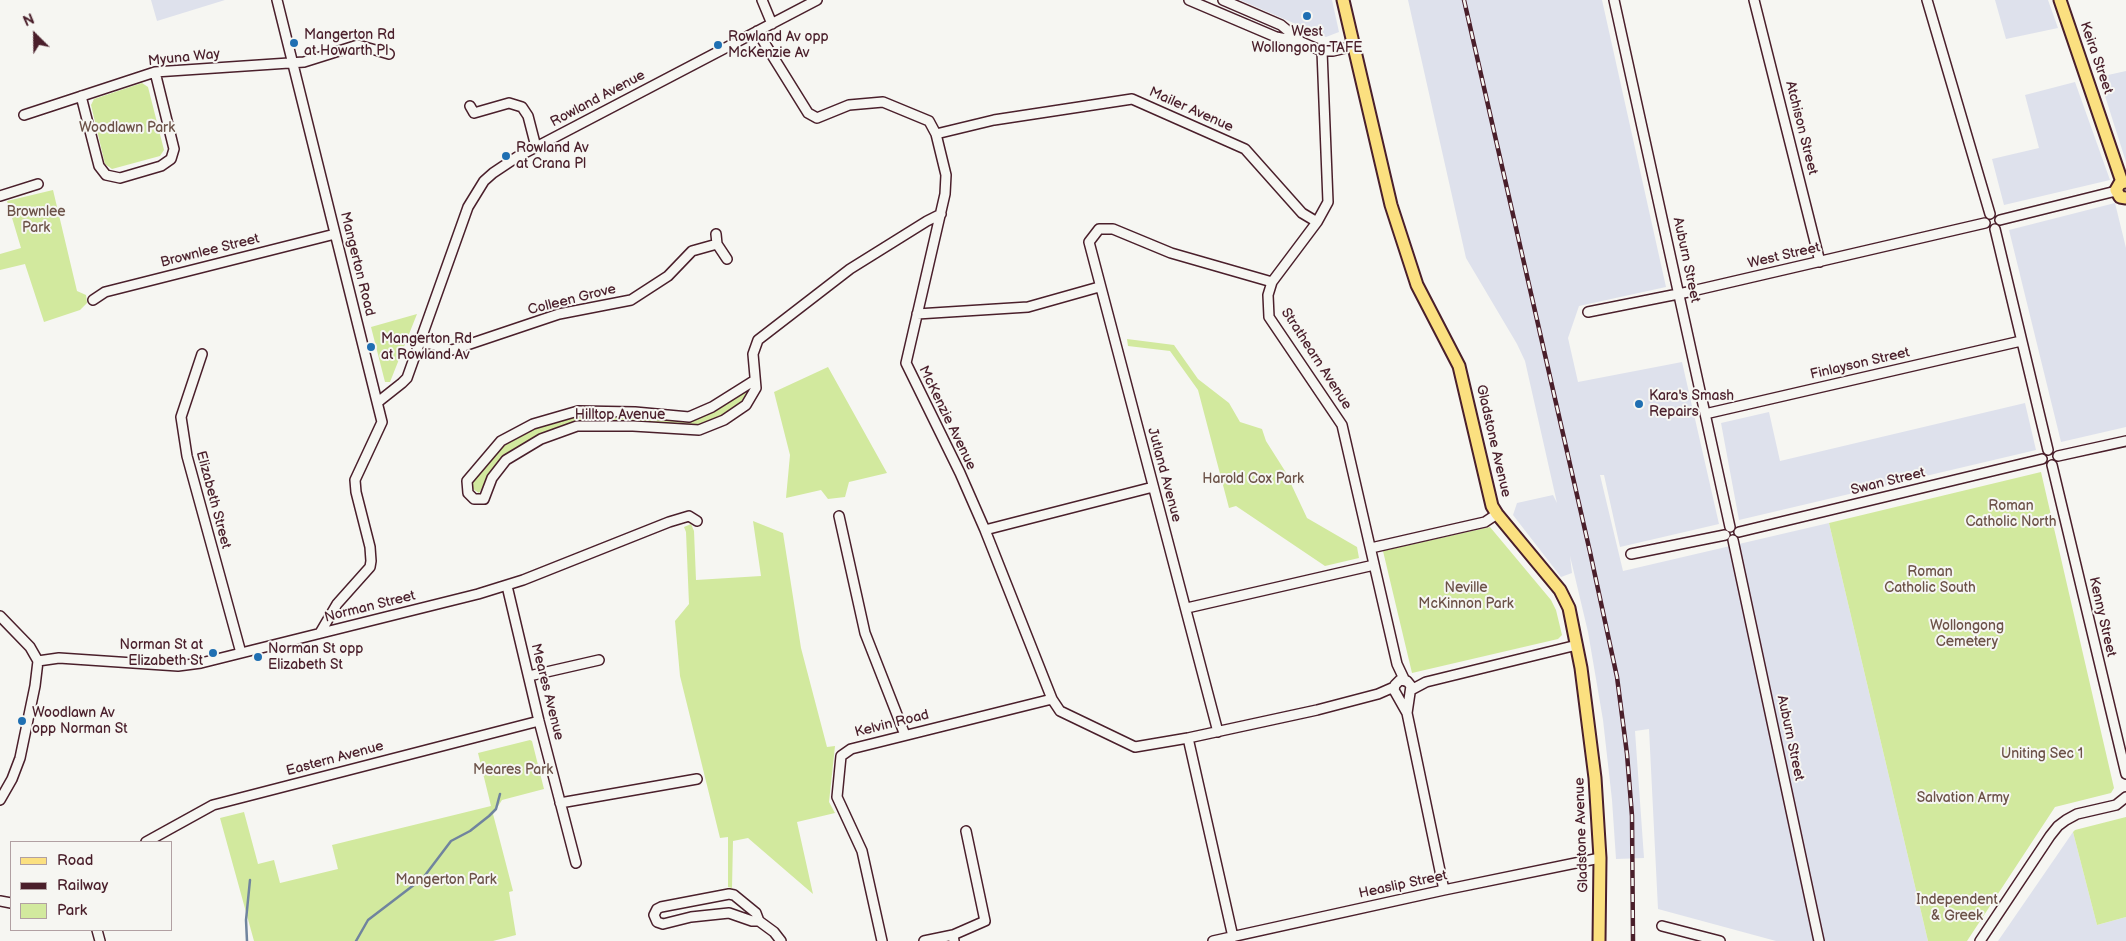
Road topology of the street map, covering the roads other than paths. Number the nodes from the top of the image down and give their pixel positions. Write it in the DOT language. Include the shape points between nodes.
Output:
graph roads {
  1 [pos="277,0"];
  2 [pos="762,0"];
  3 [pos="817,0"];
  4 [pos="1189,0"];
  5 [pos="1223,0"];
  6 [pos="1343,0"];
  7 [pos="1614,0"];
  8 [pos="1754,0"];
  9 [pos="1927,0"];
  10 [pos="2060,0"];
  11 [pos="772,24"];
  12 [pos="757,31"];
  13 [pos="1301,42"];
  14 [pos="1354,46"];
  15 [pos="1322,51"];
  16 [pos="389,54"];
  17 [pos="293,62"];
  18 [pos="155,72"];
  19 [pos="81,96"];
  20 [pos="470,106"];
  21 [pos="24,115"];
  22 [pos="936,134"];
  23 [pos="536,147"];
  24 [pos="38,184"];
  25 [pos="2123,188"];
  26 [pos="0,196"];
  27 [pos="942,214"];
  28 [pos="1990,214"];
  29 [pos="2000,220"];
  30 [pos="1317,222"];
  31 [pos="1985,223"];
  32 [pos="1995,229"];
  33 [pos="335,234"];
  34 [pos="716,234"];
  35 [pos="717,244"];
  36 [pos="727,259"];
  37 [pos="1820,262"];
  38 [pos="1272,282"];
  39 [pos="1099,287"];
  40 [pos="1679,294"];
  41 [pos="93,300"];
  42 [pos="1588,312"];
  43 [pos="917,314"];
  44 [pos="419,340"];
  45 [pos="2021,341"];
  46 [pos="202,354"];
  47 [pos="755,380"];
  48 [pos="378,402"];
  49 [pos="1705,414"];
  50 [pos="2126,441"];
  51 [pos="2048,450"];
  52 [pos="2058,456"];
  53 [pos="2042,460"];
  54 [pos="2052,465"];
  55 [pos="1153,487"];
  56 [pos="1496,514"];
  57 [pos="839,516"];
  58 [pos="697,521"];
  59 [pos="985,530"];
  60 [pos="1728,531"];
  61 [pos="1739,532"];
  62 [pos="1733,540"];
  63 [pos="1371,548"];
  64 [pos="1631,554"];
  65 [pos="1374,565"];
  66 [pos="507,586"];
  67 [pos="1187,608"];
  68 [pos="0,616"];
  69 [pos="320,633"];
  70 [pos="1577,645"];
  71 [pos="241,653"];
  72 [pos="599,660"];
  73 [pos="38,661"];
  74 [pos="529,676"];
  75 [pos="1402,688"];
  76 [pos="1052,699"];
  77 [pos="538,720"];
  78 [pos="1218,732"];
  79 [pos="905,735"];
  80 [pos="1188,738"];
  81 [pos="2126,774"];
  82 [pos="697,779"];
  83 [pos="2126,797"];
  84 [pos="0,800"];
  85 [pos="560,803"];
  86 [pos="966,831"];
  87 [pos="148,841"];
  88 [pos="1600,858"];
  89 [pos="576,863"];
  90 [pos="1444,890"];
  91 [pos="759,921"];
  92 [pos="1662,926"];
  93 [pos="1233,937"];
  94 [pos="953,938"];
  95 [pos="780,941"];
  96 [pos="882,941"];
  97 [pos="924,941"];
  98 [pos="1213,941"];
  99 [pos="1599,941"];
  100 [pos="1720,941"];
  101 [pos="1819,941"];
  102 [pos="1980,941"];
  1 -- 17 [label="street, Mangerton Road"];
  2 -- 11 [label="street"];
  3 -- 11 [label="street, Rowland Avenue"];
  4 -- 13 [label="street" via="1276,37"];
  5 -- 13 [label="street" via="1281,25"];
  6 -- 14 [label="main road, Gladstone Avenue"];
  7 -- 40 [label="street, Auburn Street"];
  8 -- 37 [label="street, Atchison Street"];
  9 -- 28 [label="street"];
  10 -- 25 [label="main road, Keira Street"];
  11 -- 12 [label="street, Rowland Avenue"];
  12 -- 22 [label="street" via="808,113 817,118 849,105 883,102 928,121"];
  12 -- 23 [label="street, Rowland Avenue"];
  13 -- 15 [label="street"];
  14 -- 15 [label="street"];
  14 -- 56 [label="main road, Gladstone Avenue" via="1391,205 1417,285 1459,366"];
  15 -- 30 [label="street, Strathearn Avenue" via="1328,202"];
  16 -- 17 [label="street, Myuna Way" via="358,45 304,62"];
  17 -- 18 [label="street, Myuna Way"];
  17 -- 33 [label="street, Mangerton Road"];
  18 -- 19 [label="street, Myuna Way"];
  18 -- 19 [label="street" via="174,149 171,159 161,166 120,178 106,175 100,166"];
  19 -- 21 [label="street, Myuna Way"];
  20 -- 23 [label="street" via="474,113 509,103 522,108 528,116"];
  22 -- 27 [label="street, McKenzie Avenue" via="946,175"];
  22 -- 30 [label="street, Mailer Avenue" via="994,120 1132,99 1245,149 1302,213"];
  23 -- 44 [label="street, Rowland Avenue" via="493,173 477,190 461,222"];
  24 -- 26 [label="street"];
  25 -- 29 [label="street"];
  27 -- 43 [label="street, McKenzie Avenue"];
  27 -- 47 [label="street, Hilltop Avenue" via="927,220 850,269 758,340 753,354"];
  28 -- 29 [label="street" via="1996,214"];
  28 -- 31 [label="street"];
  29 -- 32 [label="street"];
  30 -- 38 [label="street, Strathearn Avenue"];
  31 -- 32 [label="street" via="1990,229"];
  31 -- 37 [label="street, West Street"];
  32 -- 45 [label="street"];
  33 -- 41 [label="street, Brownlee Street" via="105,292"];
  33 -- 48 [label="street, Mangerton Road"];
  34 -- 35 [label="street"];
  35 -- 36 [label="street"];
  35 -- 44 [label="street, Colleen Grove" via="692,251 668,276 631,300 559,314 452,350"];
  37 -- 40 [label="street, West Street"];
  38 -- 39 [label="street, Jutland Avenue" via="1171,253 1113,229 1099,229 1089,242"];
  38 -- 63 [label="street, Strathearn Avenue" via="1268,295 1269,317 1342,425"];
  39 -- 43 [label="street" via="1028,307"];
  39 -- 55 [label="street, Jutland Avenue"];
  40 -- 42 [label="street, West Street"];
  40 -- 49 [label="street, Auburn Street"];
  43 -- 59 [label="street, McKenzie Avenue" via="906,363"];
  44 -- 48 [label="street, Rowland Avenue" via="406,378"];
  45 -- 49 [label="street, Finlayson Street"];
  45 -- 51 [label="street"];
  46 -- 71 [label="street, Elizabeth Street" via="182,417 184,437"];
  47 -- 47 [label="street, Hilltop Avenue" via="756,388 746,405 724,420 699,430 577,426 541,439 506,460 492,478 484,499 474,499 468,492 467,481 501,441 533,424 578,411 689,417 712,407"];
  48 -- 69 [label="street, Mangerton Road" via="382,422 357,474 355,486 371,561 366,573 337,604"];
  49 -- 60 [label="street, Auburn Street"];
  50 -- 52 [label="street"];
  51 -- 52 [label="street" via="2053,450"];
  51 -- 53 [label="street"];
  52 -- 54 [label="street" via="2058,461"];
  53 -- 54 [label="street" via="2046,465"];
  53 -- 61 [label="street, Swan Street"];
  54 -- 81 [label="street, Kenny Street"];
  55 -- 59 [label="street"];
  55 -- 67 [label="street, Jutland Avenue"];
  56 -- 63 [label="street" via="1486,522"];
  56 -- 70 [label="main road, Gladstone Avenue" via="1564,596"];
  57 -- 79 [label="street" via="866,633"];
  58 -- 66 [label="street, Norman Street" via="689,516 669,522"];
  59 -- 76 [label="street, McKenzie Avenue"];
  60 -- 61 [label="street" via="1737,528"];
  60 -- 62 [label="street" via="1729,540"];
  60 -- 64 [label="street"];
  61 -- 62 [label="street"];
  62 -- 101 [label="street, Auburn Street"];
  63 -- 65 [label="street, Strathearn Avenue"];
  65 -- 67 [label="street"];
  65 -- 75 [label="street, Strathearn Avenue"];
  66 -- 69 [label="street, Norman Street"];
  66 -- 74 [label="street, Meares Avenue"];
  67 -- 78 [label="street, Jutland Avenue"];
  68 -- 73 [label="street" via="30,647"];
  69 -- 71 [label="street, Norman Street"];
  70 -- 75 [label="street, McKenzie Avenue"];
  70 -- 88 [label="main road, Gladstone Avenue" via="1593,758"];
  71 -- 73 [label="street, Norman Street" via="178,666 59,658"];
  72 -- 74 [label="street"];
  73 -- 84 [label="street" via="20,758"];
  74 -- 77 [label="street, Meares Avenue"];
  75 -- 78 [label="street, McKenzie Avenue"];
  75 -- 90 [label="street"];
  76 -- 79 [label="street, Kelvin Road"];
  76 -- 80 [label="street, McKenzie Avenue" via="1060,711 1135,747"];
  77 -- 85 [label="street, Meares Avenue"];
  77 -- 87 [label="street, Eastern Avenue" via="213,805"];
  78 -- 80 [label="street, McKenzie Avenue"];
  79 -- 96 [label="street, Kelvin Road" via="851,749 841,756 837,798 862,851"];
  80 -- 93 [label="street"];
  82 -- 85 [label="street"];
  83 -- 102 [label="street" via="2116,805 2077,814 2058,826"];
  85 -- 89 [label="street, Meares Avenue"];
  86 -- 94 [label="street" via="985,921"];
  88 -- 90 [label="street, Heaslip Street"];
  88 -- 99 [label="main road, Gladstone Avenue"];
  90 -- 93 [label="street, Heaslip Street"];
  91 -- 91 [label="street" via="719,912 663,924 657,922 654,915 662,907 729,894 756,913"];
  91 -- 95 [label="street"];
  92 -- 100 [label="street"];
  93 -- 98 [label="street, Heaslip Street"];
  94 -- 97 [label="street"];
}
